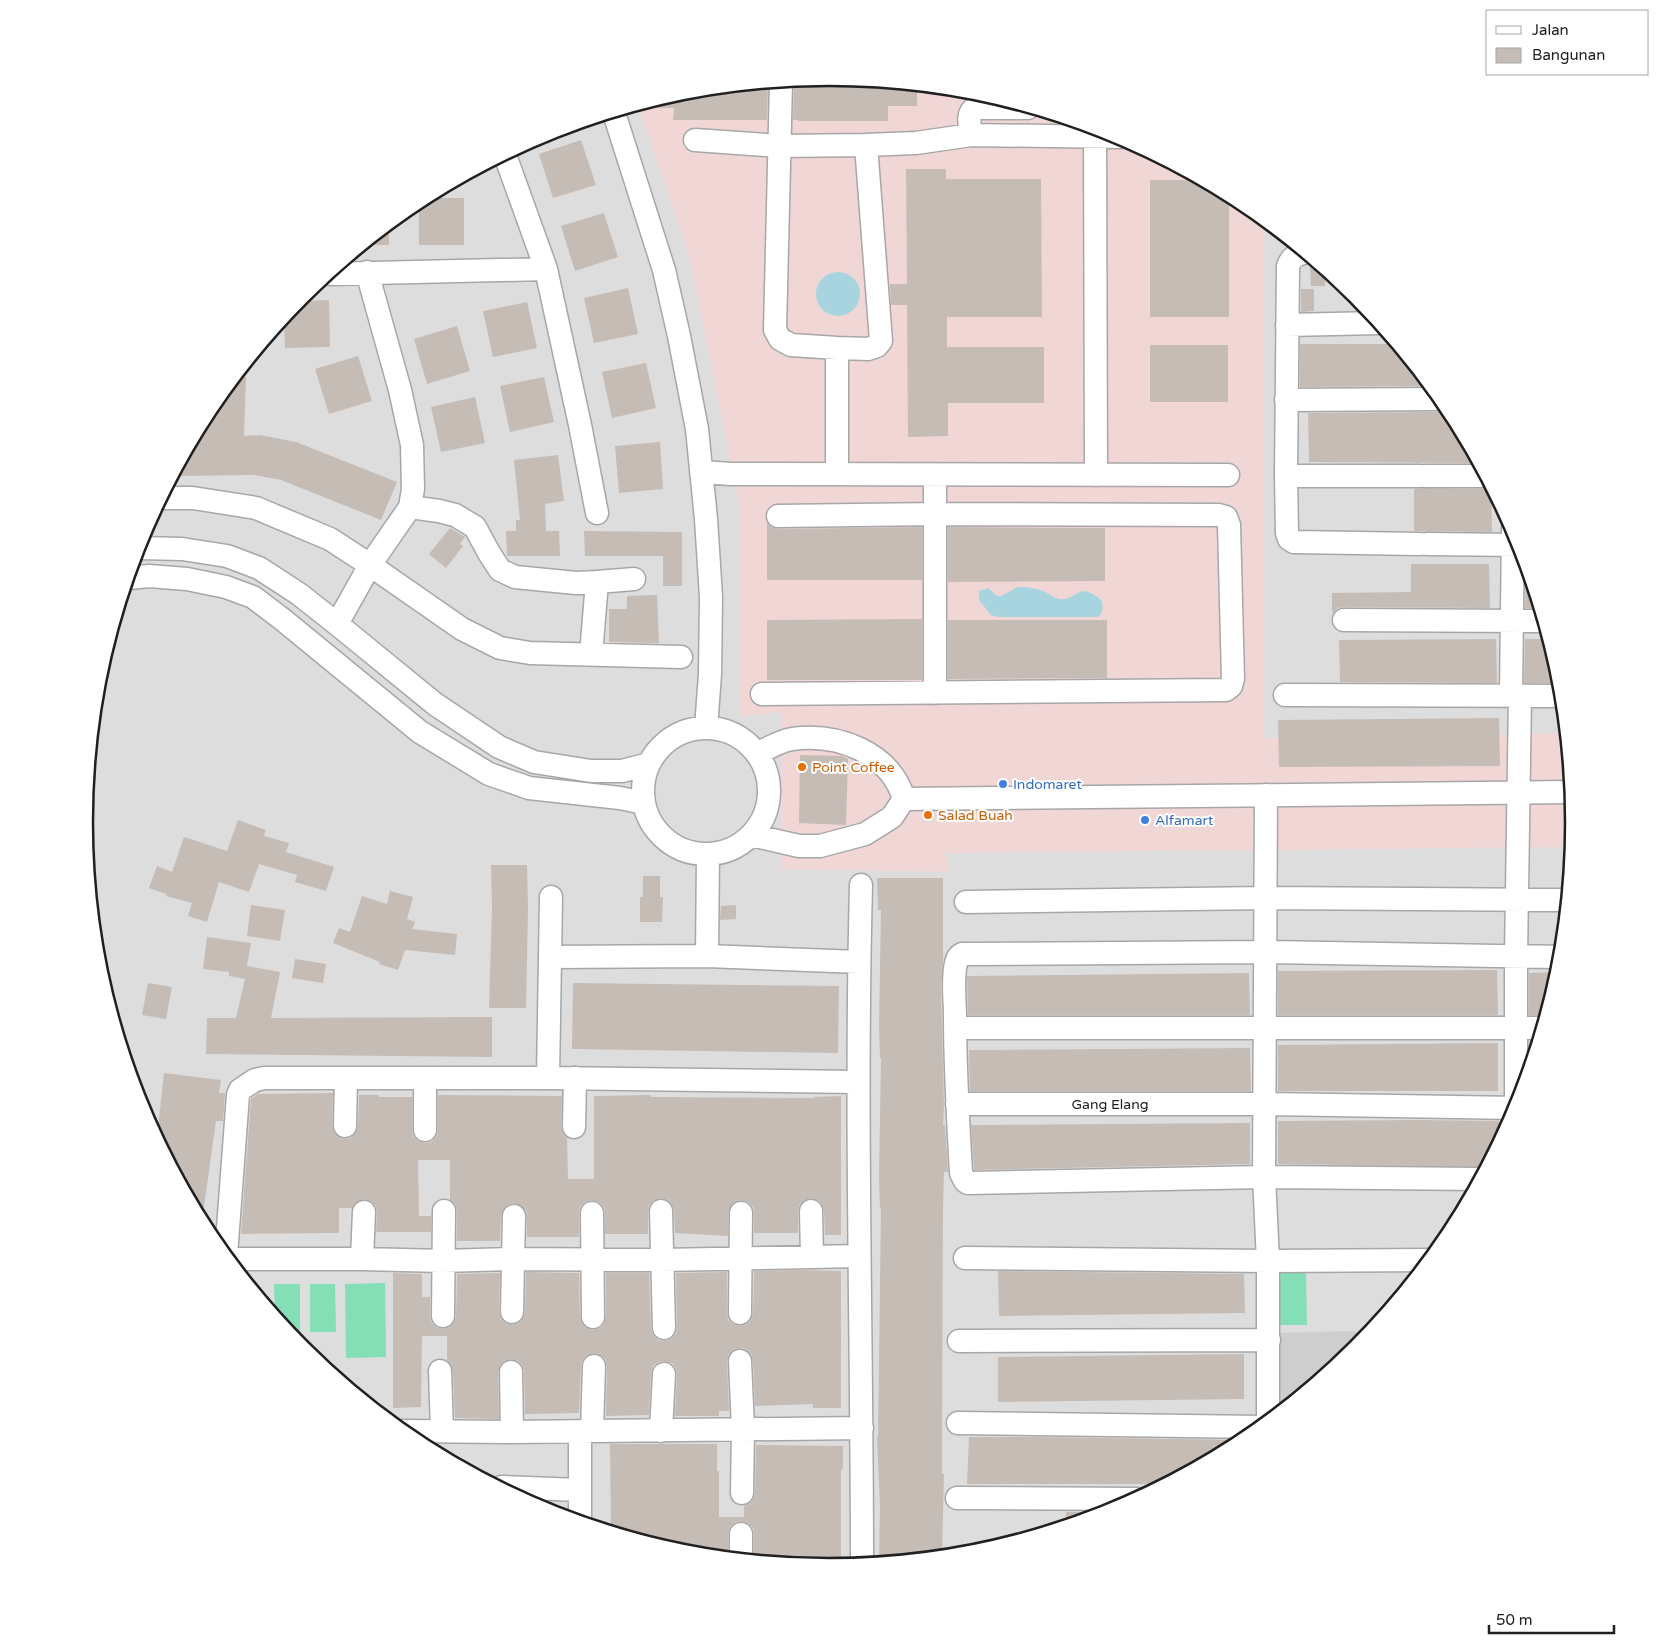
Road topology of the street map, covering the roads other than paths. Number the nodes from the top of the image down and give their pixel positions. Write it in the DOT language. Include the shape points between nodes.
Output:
graph roads {
  1 [pos="780,88"];
  2 [pos="1007,108"];
  3 [pos="616,118"];
  4 [pos="1087,133"];
  5 [pos="971,135"];
  6 [pos="1095,136"];
  7 [pos="696,140"];
  8 [pos="866,145"];
  9 [pos="780,146"];
  10 [pos="507,161"];
  11 [pos="1298,255"];
  12 [pos="546,269"];
  13 [pos="367,272"];
  14 [pos="339,274"];
  15 [pos="1370,323"];
  16 [pos="1287,325"];
  17 [pos="837,348"];
  18 [pos="1432,399"];
  19 [pos="1286,400"];
  20 [pos="701,472"];
  21 [pos="837,474"];
  22 [pos="935,475"];
  23 [pos="1096,475"];
  24 [pos="1228,475"];
  25 [pos="1286,476"];
  26 [pos="1479,476"];
  27 [pos="169,498"];
  28 [pos="410,507"];
  29 [pos="597,513"];
  30 [pos="936,514"];
  31 [pos="778,516"];
  32 [pos="1510,540"];
  33 [pos="146,548"];
  34 [pos="1515,553"];
  35 [pos="370,565"];
  36 [pos="135,577"];
  37 [pos="634,579"];
  38 [pos="597,582"];
  39 [pos="1344,620"];
  40 [pos="1512,621"];
  41 [pos="1538,621"];
  42 [pos="337,624"];
  43 [pos="591,655"];
  44 [pos="681,657"];
  45 [pos="935,693"];
  46 [pos="762,694"];
  47 [pos="1284,695"];
  48 [pos="1516,696"];
  49 [pos="1555,696"];
  50 [pos="706,728"];
  51 [pos="757,754"];
  52 [pos="649,764"];
  53 [pos="1518,792"];
  54 [pos="1565,792"];
  55 [pos="1266,795"];
  56 [pos="904,800"];
  57 [pos="644,803"];
  58 [pos="750,835"];
  59 [pos="708,854"];
  60 [pos="861,884"];
  61 [pos="551,897"];
  62 [pos="1266,898"];
  63 [pos="1517,900"];
  64 [pos="1561,900"];
  65 [pos="966,902"];
  66 [pos="1265,952"];
  67 [pos="707,956"];
  68 [pos="1516,956"];
  69 [pos="551,957"];
  70 [pos="1553,957"];
  71 [pos="859,962"];
  72 [pos="955,1028"];
  73 [pos="1265,1028"];
  74 [pos="1516,1028"];
  75 [pos="1536,1028"];
  76 [pos="346,1078"];
  77 [pos="425,1078"];
  78 [pos="548,1078"];
  79 [pos="574,1078"];
  80 [pos="857,1082"];
  81 [pos="1517,1086"];
  82 [pos="957,1104"];
  83 [pos="1264,1104"];
  84 [pos="1508,1109"];
  85 [pos="345,1126"];
  86 [pos="574,1127"];
  87 [pos="425,1130"];
  88 [pos="1264,1177"];
  89 [pos="1473,1179"];
  90 [pos="444,1211"];
  91 [pos="661,1211"];
  92 [pos="811,1211"];
  93 [pos="364,1212"];
  94 [pos="592,1213"];
  95 [pos="741,1213"];
  96 [pos="514,1216"];
  97 [pos="227,1245"];
  98 [pos="859,1256"];
  99 [pos="812,1257"];
  100 [pos="362,1258"];
  101 [pos="741,1258"];
  102 [pos="965,1258"];
  103 [pos="236,1259"];
  104 [pos="513,1259"];
  105 [pos="592,1260"];
  106 [pos="662,1260"];
  107 [pos="1422,1260"];
  108 [pos="443,1261"];
  109 [pos="1268,1261"];
  110 [pos="512,1312"];
  111 [pos="740,1313"];
  112 [pos="443,1316"];
  113 [pos="593,1317"];
  114 [pos="664,1328"];
  115 [pos="1269,1340"];
  116 [pos="959,1341"];
  117 [pos="740,1361"];
  118 [pos="594,1366"];
  119 [pos="440,1371"];
  120 [pos="512,1372"];
  121 [pos="664,1374"];
  122 [pos="1268,1414"];
  123 [pos="958,1423"];
  124 [pos="1250,1427"];
  125 [pos="743,1428"];
  126 [pos="862,1428"];
  127 [pos="413,1430"];
  128 [pos="442,1430"];
  129 [pos="661,1430"];
  130 [pos="586,1431"];
  131 [pos="512,1432"];
  132 [pos="516,1488"];
  133 [pos="580,1490"];
  134 [pos="742,1493"];
  135 [pos="957,1498"];
  136 [pos="1120,1499"];
  137 [pos="580,1515"];
  138 [pos="741,1534"];
  139 [pos="742,1553"];
  140 [pos="862,1558"];
  1 -- 9 [label="street"];
  2 -- 5 [label="street" via="975,108 969,116"];
  3 -- 20 [label="street" via="664,270 693,410"];
  4 -- 5 [label="street"];
  5 -- 8 [label="street" via="916,143"];
  6 -- 23 [label="street"];
  7 -- 9 [label="street"];
  8 -- 9 [label="street"];
  8 -- 17 [label="street" via="881,341 868,349"];
  9 -- 17 [label="street" via="775,330 780,339 791,345"];
  10 -- 12 [label="street"];
  11 -- 16 [label="street" via="1288,266"];
  12 -- 13 [label="street"];
  12 -- 29 [label="street"];
  13 -- 14 [label="street"];
  13 -- 28 [label="street" via="412,445"];
  15 -- 16 [label="street"];
  16 -- 19 [label="street"];
  17 -- 21 [label="street"];
  18 -- 19 [label="street"];
  19 -- 25 [label="street"];
  20 -- 21 [label="street"];
  20 -- 50 [label="street" via="711,597"];
  21 -- 22 [label="street"];
  22 -- 23 [label="street"];
  22 -- 30 [label="street"];
  23 -- 24 [label="street"];
  25 -- 26 [label="street"];
  25 -- 32 [label="street" via="1287,533 1294,542 1424,544"];
  27 -- 35 [label="street" via="193,498 256,508 330,539"];
  28 -- 35 [label="street"];
  28 -- 38 [label="street" via="439,510 475,527 500,570 515,577 576,584"];
  30 -- 31 [label="street"];
  30 -- 45 [label="street"];
  30 -- 45 [label="street" via="1226,517 1229,525 1233,679 1226,690"];
  33 -- 42 [label="street" via="218,554 260,568"];
  34 -- 40 [label="street"];
  35 -- 42 [label="street"];
  35 -- 43 [label="street" via="462,629 500,648 530,653"];
  36 -- 57 [label="street" via="187,578 226,587 253,598 420,732 489,774 529,788 602,795"];
  37 -- 38 [label="street"];
  38 -- 43 [label="street"];
  39 -- 40 [label="street"];
  40 -- 41 [label="street"];
  40 -- 48 [label="street"];
  42 -- 52 [label="street" via="435,704 499,747 534,762 591,771 622,771"];
  43 -- 44 [label="street"];
  45 -- 46 [label="street"];
  47 -- 48 [label="street"];
  48 -- 49 [label="street"];
  48 -- 53 [label="street"];
  50 -- 51 [label="street" via="734,735"];
  50 -- 52 [label="street" via="672,738 658,749"];
  51 -- 56 [label="street" via="791,740 835,740 873,757 891,774"];
  51 -- 58 [label="street" via="769,787 761,821"];
  52 -- 57 [label="street" via="643,783"];
  53 -- 54 [label="street"];
  53 -- 55 [label="street"];
  53 -- 63 [label="street"];
  55 -- 56 [label="street"];
  55 -- 62 [label="street"];
  56 -- 58 [label="street" via="892,817 865,834 820,846 799,846"];
  57 -- 59 [label="street" via="660,834 690,852"];
  58 -- 59 [label="street" via="738,845"];
  59 -- 67 [label="street"];
  60 -- 71 [label="street"];
  61 -- 69 [label="street"];
  62 -- 63 [label="street"];
  62 -- 65 [label="street"];
  62 -- 66 [label="street"];
  63 -- 64 [label="street"];
  63 -- 68 [label="street"];
  66 -- 68 [label="street"];
  66 -- 72 [label="street" via="962,954 956,961 955,970"];
  66 -- 73 [label="street"];
  67 -- 69 [label="street"];
  67 -- 71 [label="street"];
  68 -- 70 [label="street"];
  68 -- 74 [label="street"];
  69 -- 78 [label="street"];
  71 -- 80 [label="street"];
  72 -- 73 [label="street"];
  72 -- 82 [label="street"];
  73 -- 74 [label="street"];
  73 -- 83 [label="street"];
  74 -- 75 [label="street"];
  74 -- 81 [label="street"];
  76 -- 77 [label="street"];
  76 -- 85 [label="street"];
  76 -- 97 [label="street" via="264,1078 240,1090"];
  77 -- 78 [label="street"];
  77 -- 87 [label="street"];
  78 -- 79 [label="street"];
  79 -- 80 [label="street"];
  79 -- 86 [label="street"];
  80 -- 98 [label="street"];
  82 -- 83 [label="street, Gang Elang"];
  82 -- 88 [label="street" via="961,1173 968,1183"];
  83 -- 84 [label="street, Gang Elang"];
  83 -- 88 [label="street"];
  88 -- 89 [label="street"];
  88 -- 109 [label="street"];
  90 -- 108 [label="street"];
  91 -- 106 [label="street"];
  92 -- 99 [label="street"];
  93 -- 100 [label="street"];
  94 -- 105 [label="street"];
  95 -- 101 [label="street"];
  96 -- 104 [label="street"];
  98 -- 99 [label="street"];
  98 -- 126 [label="street"];
  99 -- 101 [label="street"];
  100 -- 103 [label="street"];
  100 -- 108 [label="street"];
  101 -- 106 [label="street"];
  101 -- 111 [label="street"];
  102 -- 109 [label="street"];
  104 -- 105 [label="street"];
  104 -- 108 [label="street"];
  104 -- 110 [label="street"];
  105 -- 106 [label="street"];
  105 -- 113 [label="street"];
  106 -- 114 [label="street"];
  107 -- 109 [label="street"];
  108 -- 112 [label="street"];
  109 -- 115 [label="street"];
  115 -- 116 [label="street"];
  115 -- 122 [label="street"];
  117 -- 125 [label="street"];
  118 -- 130 [label="street"];
  119 -- 128 [label="street"];
  120 -- 131 [label="street"];
  121 -- 129 [label="street"];
  123 -- 124 [label="street"];
  125 -- 126 [label="street"];
  125 -- 129 [label="street"];
  125 -- 134 [label="street"];
  126 -- 140 [label="street"];
  127 -- 128 [label="street"];
  128 -- 131 [label="street"];
  129 -- 130 [label="street"];
  130 -- 131 [label="street"];
  130 -- 133 [label="street"];
  132 -- 133 [label="street"];
  133 -- 137 [label="street"];
  135 -- 136 [label="street"];
  138 -- 139 [label="street"];
}
